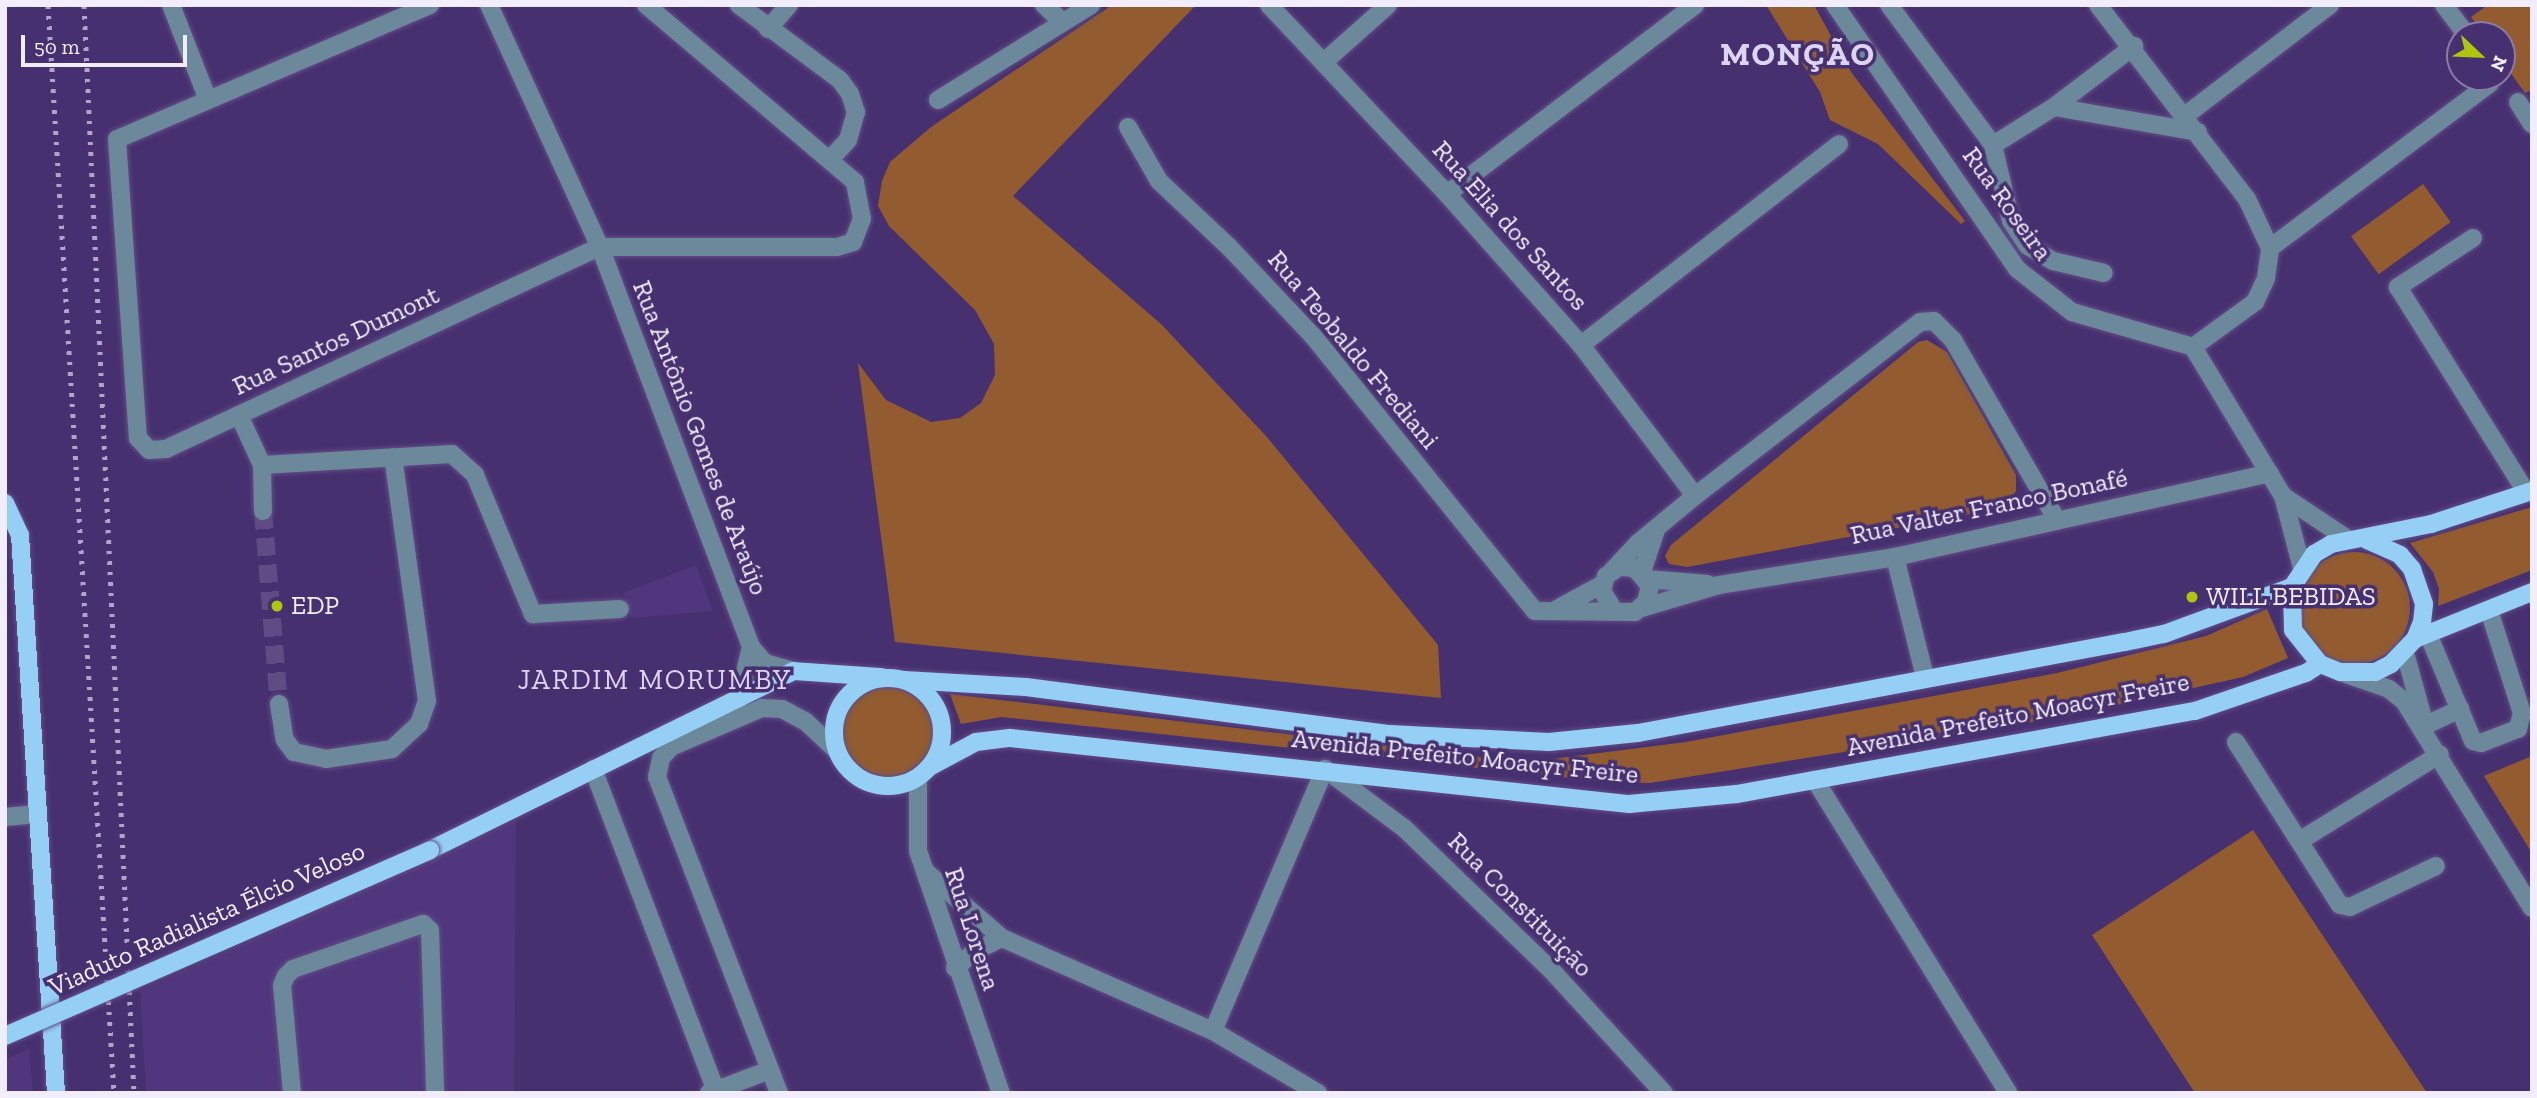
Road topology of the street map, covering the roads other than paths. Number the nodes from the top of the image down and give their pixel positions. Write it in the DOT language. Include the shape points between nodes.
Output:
graph roads {
  1 [pos="171,5"];
  2 [pos="430,5"];
  3 [pos="489,5"];
  4 [pos="646,5"];
  5 [pos="739,5"];
  6 [pos="789,5"];
  7 [pos="1044,5"];
  8 [pos="1091,5"];
  9 [pos="1269,5"];
  10 [pos="1388,5"];
  11 [pos="1695,5"];
  12 [pos="1835,5"];
  13 [pos="2098,5"];
  14 [pos="2330,5"];
  15 [pos="2444,5"];
  16 [pos="1893,6"];
  17 [pos="2456,21"];
  18 [pos="1063,22"];
  19 [pos="768,29"];
  20 [pos="2134,46"];
  21 [pos="1325,61"];
  22 [pos="2475,91"];
  23 [pos="208,100"];
  24 [pos="938,100"];
  25 [pos="2518,102"];
  26 [pos="2054,107"];
  27 [pos="2186,115"];
  28 [pos="2532,124"];
  29 [pos="1128,127"];
  30 [pos="2198,132"];
  31 [pos="1839,144"];
  32 [pos="1993,145"];
  33 [pos="830,159"];
  34 [pos="1447,194"];
  35 [pos="2473,238"];
  36 [pos="600,247"];
  37 [pos="2270,248"];
  38 [pos="2104,272"];
  39 [pos="1581,345"];
  40 [pos="2193,347"];
  41 [pos="239,415"];
  42 [pos="393,457"];
  43 [pos="262,465"];
  44 [pos="2270,473"];
  45 [pos="2529,492"];
  46 [pos="1695,496"];
  47 [pos="2283,496"];
  48 [pos="5,503"];
  49 [pos="263,511"];
  50 [pos="2057,520"];
  51 [pos="1656,530"];
  52 [pos="2349,540"];
  53 [pos="2367,540"];
  54 [pos="1895,557"];
  55 [pos="2302,568"];
  56 [pos="1645,575"];
  57 [pos="1608,577"];
  58 [pos="1719,585"];
  59 [pos="2292,587"];
  60 [pos="2532,592"];
  61 [pos="1642,608"];
  62 [pos="620,609"];
  63 [pos="1554,610"];
  64 [pos="1614,610"];
  65 [pos="2488,610"];
  66 [pos="1535,611"];
  67 [pos="2416,642"];
  68 [pos="751,648"];
  69 [pos="2320,664"];
  70 [pos="793,671"];
  71 [pos="2340,672"];
  72 [pos="882,677"];
  73 [pos="1924,677"];
  74 [pos="904,680"];
  75 [pos="738,701"];
  76 [pos="279,704"];
  77 [pos="2460,709"];
  78 [pos="2432,740"];
  79 [pos="2236,742"];
  80 [pos="838,752"];
  81 [pos="593,769"];
  82 [pos="1325,769"];
  83 [pos="924,772"];
  84 [pos="1815,780"];
  85 [pos="38,814"];
  86 [pos="5,817"];
  87 [pos="2301,840"];
  88 [pos="2436,866"];
  89 [pos="925,871"];
  90 [pos="2532,908"];
  91 [pos="1002,938"];
  92 [pos="955,968"];
  93 [pos="1213,1031"];
  94 [pos="5,1036"];
  95 [pos="770,1070"];
  96 [pos="714,1092"];
  97 [pos="57,1093"];
  98 [pos="292,1093"];
  99 [pos="435,1093"];
  100 [pos="779,1093"];
  101 [pos="1001,1093"];
  102 [pos="1318,1093"];
  103 [pos="1664,1093"];
  104 [pos="2008,1093"];
  1 -- 23 [label="street"];
  2 -- 23 [label="street"];
  3 -- 36 [label="street, Rua Antônio Gomes de Araújo"];
  4 -- 33 [label="street"];
  5 -- 19 [label="street"];
  6 -- 19 [label="street"];
  7 -- 18 [label="street"];
  8 -- 18 [label="street"];
  9 -- 21 [label="street, Rua Elia dos Santos"];
  10 -- 21 [label="street"];
  11 -- 34 [label="street"];
  12 -- 40 [label="street, Rua Roseira" via="2026,277 2072,312"];
  13 -- 20 [label="street"];
  14 -- 27 [label="street"];
  15 -- 17 [label="street"];
  16 -- 32 [label="street"];
  18 -- 24 [label="street"];
  19 -- 33 [label="street" via="840,80 850,94 856,112 848,140"];
  20 -- 26 [label="street, Rua Roseira"];
  20 -- 27 [label="street"];
  21 -- 34 [label="street, Rua Elia dos Santos"];
  22 -- 37 [label="street"];
  23 -- 41 [label="street, Rua Santos Dumont" via="117,139 138,438 149,450 166,449"];
  25 -- 28 [label="street"];
  26 -- 30 [label="street"];
  26 -- 32 [label="street, Rua Roseira"];
  27 -- 30 [label="street"];
  29 -- 66 [label="street, Rua Teobaldo Frediani" via="1159,181 1313,336"];
  30 -- 37 [label="street" via="2248,199"];
  31 -- 39 [label="street"];
  32 -- 38 [label="street" via="2011,221 2028,246 2053,261"];
  33 -- 36 [label="street, Rua Santos Dumont" via="855,182 860,199 862,219 853,242 837,247"];
  34 -- 39 [label="street, Rua Elia dos Santos"];
  35 -- 45 [label="street" via="2398,287"];
  36 -- 41 [label="street, Rua Santos Dumont"];
  36 -- 68 [label="street, Rua Antônio Gomes de Araújo"];
  37 -- 40 [label="street" via="2266,278 2255,302"];
  39 -- 46 [label="street, Rua Elia dos Santos"];
  40 -- 44 [label="street"];
  41 -- 43 [label="street"];
  42 -- 43 [label="street"];
  42 -- 62 [label="street" via="452,454 475,475 533,614"];
  42 -- 76 [label="street" via="427,701 419,724 392,749 326,759 294,752 285,740"];
  43 -- 49 [label="street"];
  44 -- 47 [label="street"];
  44 -- 50 [label="street, Rua Valter Franco Bonafé"];
  45 -- 53 [label="main road"];
  46 -- 50 [label="street" via="1907,331 1920,322 1934,321 1954,340"];
  46 -- 51 [label="street"];
  47 -- 52 [label="street"];
  47 -- 55 [label="street"];
  48 -- 85 [label="main road" via="20,535"];
  50 -- 54 [label="street, Rua Valter Franco Bonafé"];
  51 -- 56 [label="street"];
  51 -- 57 [label="street"];
  52 -- 53 [label="main road"];
  52 -- 55 [label="main road" via="2314,554"];
  53 -- 67 [label="main road" via="2400,555 2412,569 2424,604"];
  54 -- 58 [label="street, Rua Valter Franco Bonafé"];
  54 -- 73 [label="street"];
  55 -- 59 [label="main road"];
  56 -- 57 [label="street, Rua Valter Franco Bonafé" via="1628,566"];
  56 -- 58 [label="street, Rua Valter Franco Bonafé"];
  56 -- 61 [label="street" via="1649,595"];
  57 -- 63 [label="street, Rua Valter Franco Bonafé"];
  57 -- 64 [label="street" via="1604,599"];
  58 -- 61 [label="street, Rua Valter Franco Bonafé"];
  59 -- 69 [label="main road" via="2289,609 2293,630"];
  59 -- 73 [label="main road, Avenida Prefeito Moacyr Freire" via="2164,634"];
  60 -- 65 [label="main road"];
  61 -- 64 [label="street, Rua Valter Franco Bonafé" via="1628,614"];
  63 -- 64 [label="street, Rua Valter Franco Bonafé"];
  63 -- 66 [label="street, Rua Valter Franco Bonafé"];
  65 -- 67 [label="main road"];
  65 -- 77 [label="street" via="2523,722 2518,729 2476,744"];
  67 -- 71 [label="main road" via="2375,672"];
  67 -- 77 [label="street"];
  67 -- 78 [label="street"];
  68 -- 70 [label="street" via="765,663"];
  68 -- 75 [label="street"];
  69 -- 71 [label="main road"];
  69 -- 84 [label="main road, Avenida Prefeito Moacyr Freire" via="2195,711"];
  70 -- 72 [label="main road, Avenida Prefeito Moacyr Freire"];
  70 -- 75 [label="main road"];
  71 -- 78 [label="street" via="2389,689 2404,701"];
  72 -- 74 [label="main road, Avenida Prefeito Moacyr Freire"];
  72 -- 80 [label="main road" via="866,682 842,704 835,719"];
  73 -- 74 [label="main road, Avenida Prefeito Moacyr Freire" via="1638,733 1549,743 1390,734 1026,687"];
  74 -- 83 [label="main road, Avenida Prefeito Moacyr Freire" via="933,700 940,716 941,742"];
  75 -- 81 [label="main road, Viaduto Radialista Élcio Veloso"];
  77 -- 78 [label="street"];
  78 -- 87 [label="street"];
  78 -- 90 [label="street"];
  79 -- 87 [label="street"];
  80 -- 83 [label="main road, Avenida Prefeito Moacyr Freire" via="846,766 872,784 887,787"];
  80 -- 95 [label="street, Avenida Prefeito Moacyr Freire" via="805,721 782,709 762,708 670,747 657,777"];
  81 -- 94 [label="main road, Viaduto Radialista Élcio Veloso, bridge" via="430,850"];
  81 -- 96 [label="street"];
  82 -- 83 [label="main road, Avenida Prefeito Moacyr Freire" via="1010,737 976,742"];
  82 -- 84 [label="main road, Avenida Prefeito Moacyr Freire" via="1629,804 1737,794"];
  82 -- 93 [label="street"];
  82 -- 103 [label="street, Rua Constituição" via="1404,828 1553,972"];
  83 -- 89 [label="street, Rua Lorena" via="915,832"];
  84 -- 104 [label="street"];
  85 -- 86 [label="street"];
  85 -- 97 [label="main road"];
  87 -- 88 [label="street" via="2340,905 2350,907"];
  89 -- 91 [label="street"];
  89 -- 92 [label="street, Rua Lorena"];
  91 -- 92 [label="street" via="975,951"];
  91 -- 93 [label="street"];
  92 -- 101 [label="street, Rua Lorena"];
  93 -- 102 [label="street"];
  95 -- 96 [label="street"];
  95 -- 100 [label="street"];
  98 -- 99 [label="street" via="282,985 286,976 423,925 430,930"];
}
